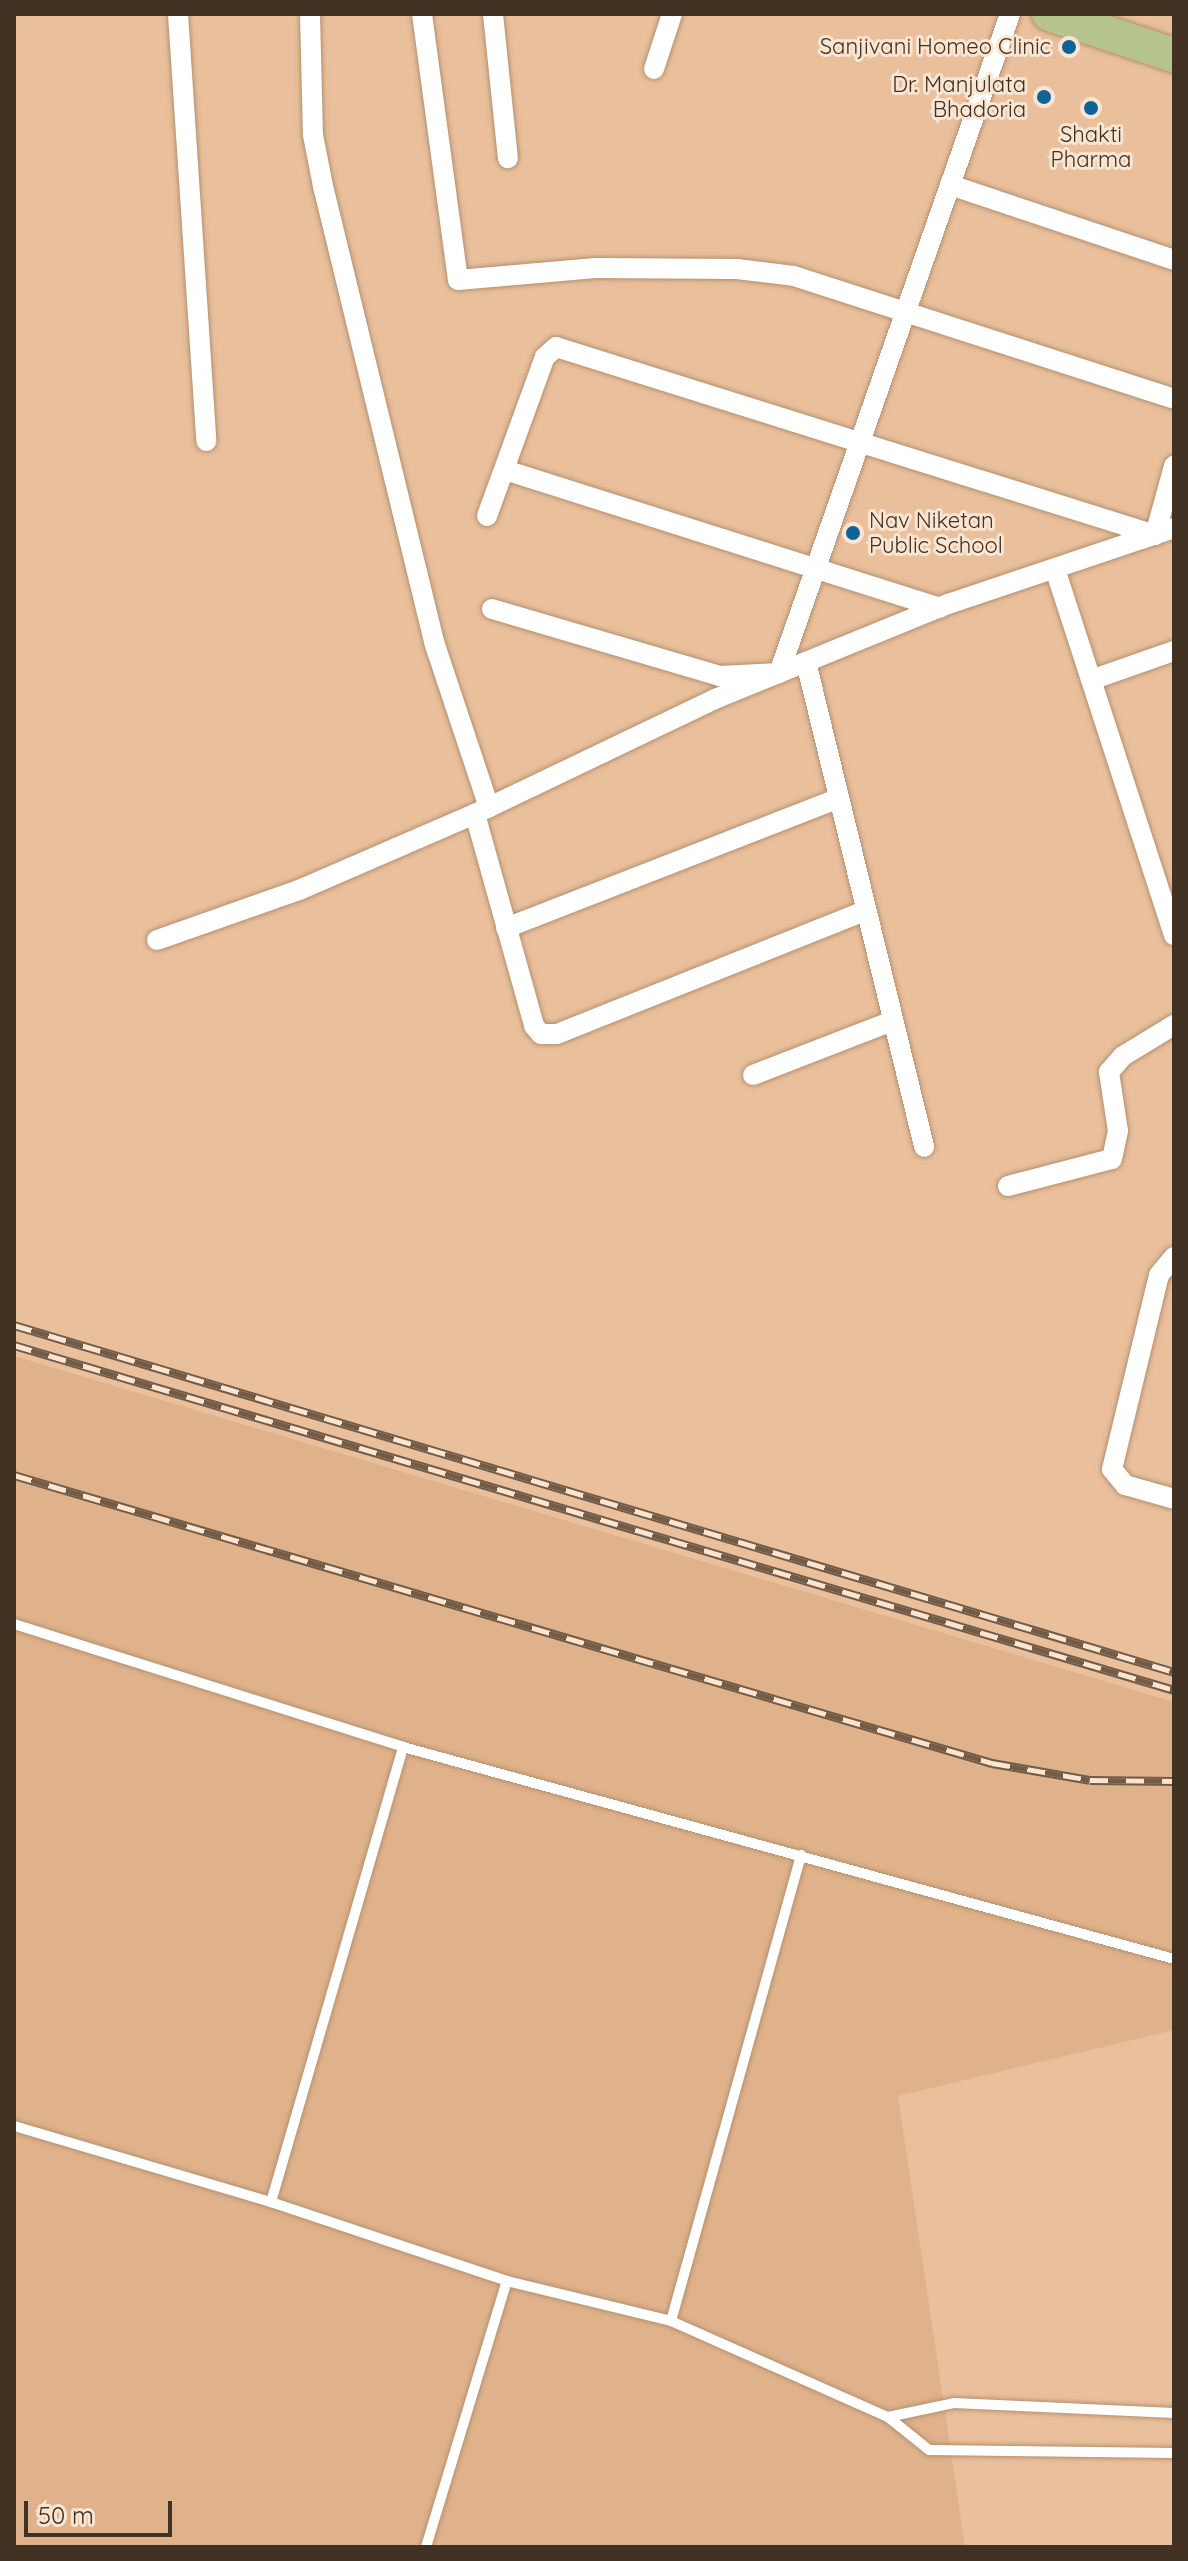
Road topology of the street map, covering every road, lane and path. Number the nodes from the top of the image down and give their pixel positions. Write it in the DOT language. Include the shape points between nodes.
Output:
graph roads {
  1 [pos="178,14"];
  2 [pos="310,14"];
  3 [pos="422,14"];
  4 [pos="493,14"];
  5 [pos="672,14"];
  6 [pos="1010,14"];
  7 [pos="1049,14"];
  8 [pos="1103,14"];
  9 [pos="1174,38"];
  10 [pos="1174,55"];
  11 [pos="654,69"];
  12 [pos="508,158"];
  13 [pos="950,185"];
  14 [pos="1174,260"];
  15 [pos="905,312"];
  16 [pos="1174,399"];
  17 [pos="206,441"];
  18 [pos="863,443"];
  19 [pos="1174,466"];
  20 [pos="505,470"];
  21 [pos="487,516"];
  22 [pos="1164,532"];
  23 [pos="816,568"];
  24 [pos="1055,569"];
  25 [pos="940,608"];
  26 [pos="492,609"];
  27 [pos="1174,651"];
  28 [pos="806,662"];
  29 [pos="779,673"];
  30 [pos="1091,680"];
  31 [pos="837,799"];
  32 [pos="482,811"];
  33 [pos="1169,904"];
  34 [pos="865,911"];
  35 [pos="506,928"];
  36 [pos="1174,935"];
  37 [pos="157,940"];
  38 [pos="892,1021"];
  39 [pos="1174,1025"];
  40 [pos="753,1075"];
  41 [pos="924,1147"];
  42 [pos="1008,1186"];
  43 [pos="1174,1257"];
  44 [pos="1174,1499"];
  45 [pos="14,1624"];
  46 [pos="403,1747"];
  47 [pos="801,1855"];
  48 [pos="1174,1959"];
  49 [pos="14,2126"];
  50 [pos="271,2202"];
  51 [pos="507,2281"];
  52 [pos="671,2321"];
  53 [pos="1174,2413"];
  54 [pos="888,2417"];
  55 [pos="1174,2453"];
  56 [pos="426,2547"];
  1 -- 17 [label="street"];
  2 -- 32 [label="street" via="313,135 323,186 435,645"];
  3 -- 15 [label="street" via="458,280 595,268 737,269 794,276"];
  4 -- 12 [label="street"];
  5 -- 11 [label="street"];
  6 -- 13 [label="street"];
  7 -- 10 [label="main road"];
  8 -- 9 [label="main road"];
  13 -- 14 [label="street"];
  13 -- 15 [label="street"];
  15 -- 16 [label="street"];
  15 -- 18 [label="street"];
  18 -- 20 [label="street" via="556,347 545,357"];
  18 -- 22 [label="street"];
  18 -- 23 [label="street"];
  19 -- 22 [label="street"];
  20 -- 21 [label="street"];
  20 -- 23 [label="street"];
  22 -- 24 [label="street"];
  23 -- 25 [label="street"];
  23 -- 29 [label="street"];
  24 -- 25 [label="street"];
  24 -- 30 [label="street"];
  25 -- 28 [label="street"];
  26 -- 29 [label="street" via="720,676"];
  27 -- 30 [label="street"];
  28 -- 29 [label="street"];
  28 -- 31 [label="street"];
  29 -- 32 [label="street"];
  30 -- 33 [label="street"];
  31 -- 34 [label="street"];
  31 -- 35 [label="street"];
  32 -- 35 [label="street"];
  32 -- 37 [label="street" via="299,890"];
  33 -- 36 [label="street"];
  34 -- 35 [label="street" via="557,1034 541,1034 534,1026"];
  34 -- 38 [label="street"];
  38 -- 40 [label="street"];
  38 -- 41 [label="street"];
  39 -- 42 [label="street" via="1123,1056 1109,1072 1118,1131 1112,1159"];
  43 -- 44 [label="street" via="1159,1275 1112,1469 1125,1485"];
  45 -- 46 [label="lane"];
  46 -- 47 [label="lane"];
  46 -- 50 [label="lane"];
  47 -- 48 [label="lane"];
  47 -- 52 [label="lane"];
  49 -- 50 [label="lane"];
  50 -- 51 [label="lane"];
  51 -- 52 [label="lane"];
  51 -- 56 [label="lane"];
  52 -- 54 [label="lane"];
  53 -- 54 [label="lane" via="954,2403"];
  54 -- 55 [label="lane" via="929,2450"];
}
